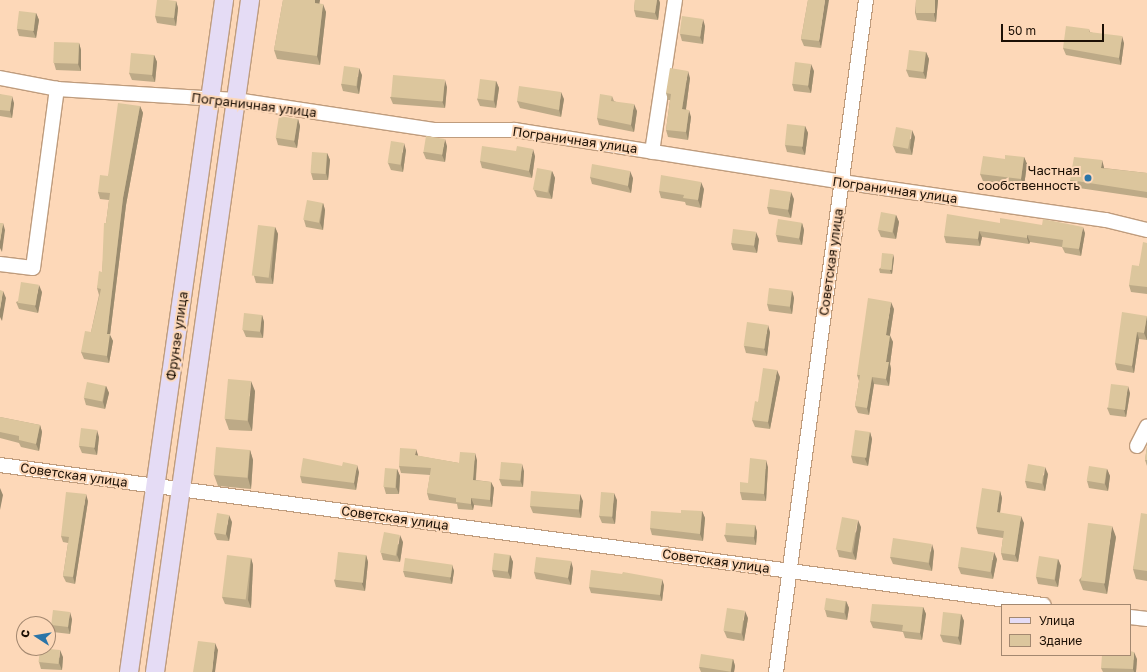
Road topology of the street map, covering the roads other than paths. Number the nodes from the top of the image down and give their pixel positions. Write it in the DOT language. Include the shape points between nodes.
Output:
graph roads {
  1 [pos="224,0"];
  2 [pos="250,0"];
  3 [pos="675,0"];
  4 [pos="866,0"];
  5 [pos="0,78"];
  6 [pos="57,89"];
  7 [pos="210,98"];
  8 [pos="236,100"];
  9 [pos="652,152"];
  10 [pos="842,182"];
  11 [pos="1147,230"];
  12 [pos="0,264"];
  13 [pos="1147,426"];
  14 [pos="1137,446"];
  15 [pos="0,465"];
  16 [pos="155,486"];
  17 [pos="181,489"];
  18 [pos="790,571"];
  19 [pos="1037,604"];
  20 [pos="1131,616"];
  21 [pos="1147,619"];
  22 [pos="129,672"];
  23 [pos="155,672"];
  24 [pos="776,672"];
  1 -- 7 [label="main road, Фрунзе улица"];
  2 -- 8 [label="main road, Фрунзе улица"];
  3 -- 9 [label="street"];
  4 -- 10 [label="street, Советская улица"];
  5 -- 6 [label="street, Пограничная улица"];
  6 -- 7 [label="street, Пограничная улица"];
  6 -- 12 [label="street" via="33,268"];
  7 -- 8 [label="street, Пограничная улица"];
  7 -- 16 [label="main road, Фрунзе улица"];
  8 -- 9 [label="street, Пограничная улица" via="434,130 515,130"];
  8 -- 17 [label="main road, Фрунзе улица"];
  9 -- 10 [label="street, Пограничная улица"];
  10 -- 11 [label="street, Пограничная улица" via="1106,220"];
  10 -- 18 [label="street, Советская улица"];
  13 -- 14 [label="street"];
  15 -- 16 [label="street, Советская улица"];
  16 -- 17 [label="street, Советская улица"];
  16 -- 22 [label="main road, Фрунзе улица"];
  17 -- 18 [label="street, Советская улица"];
  17 -- 23 [label="main road, Фрунзе улица"];
  18 -- 19 [label="street, Советская улица"];
  18 -- 24 [label="street, Советская улица"];
  20 -- 21 [label="street"];
}
